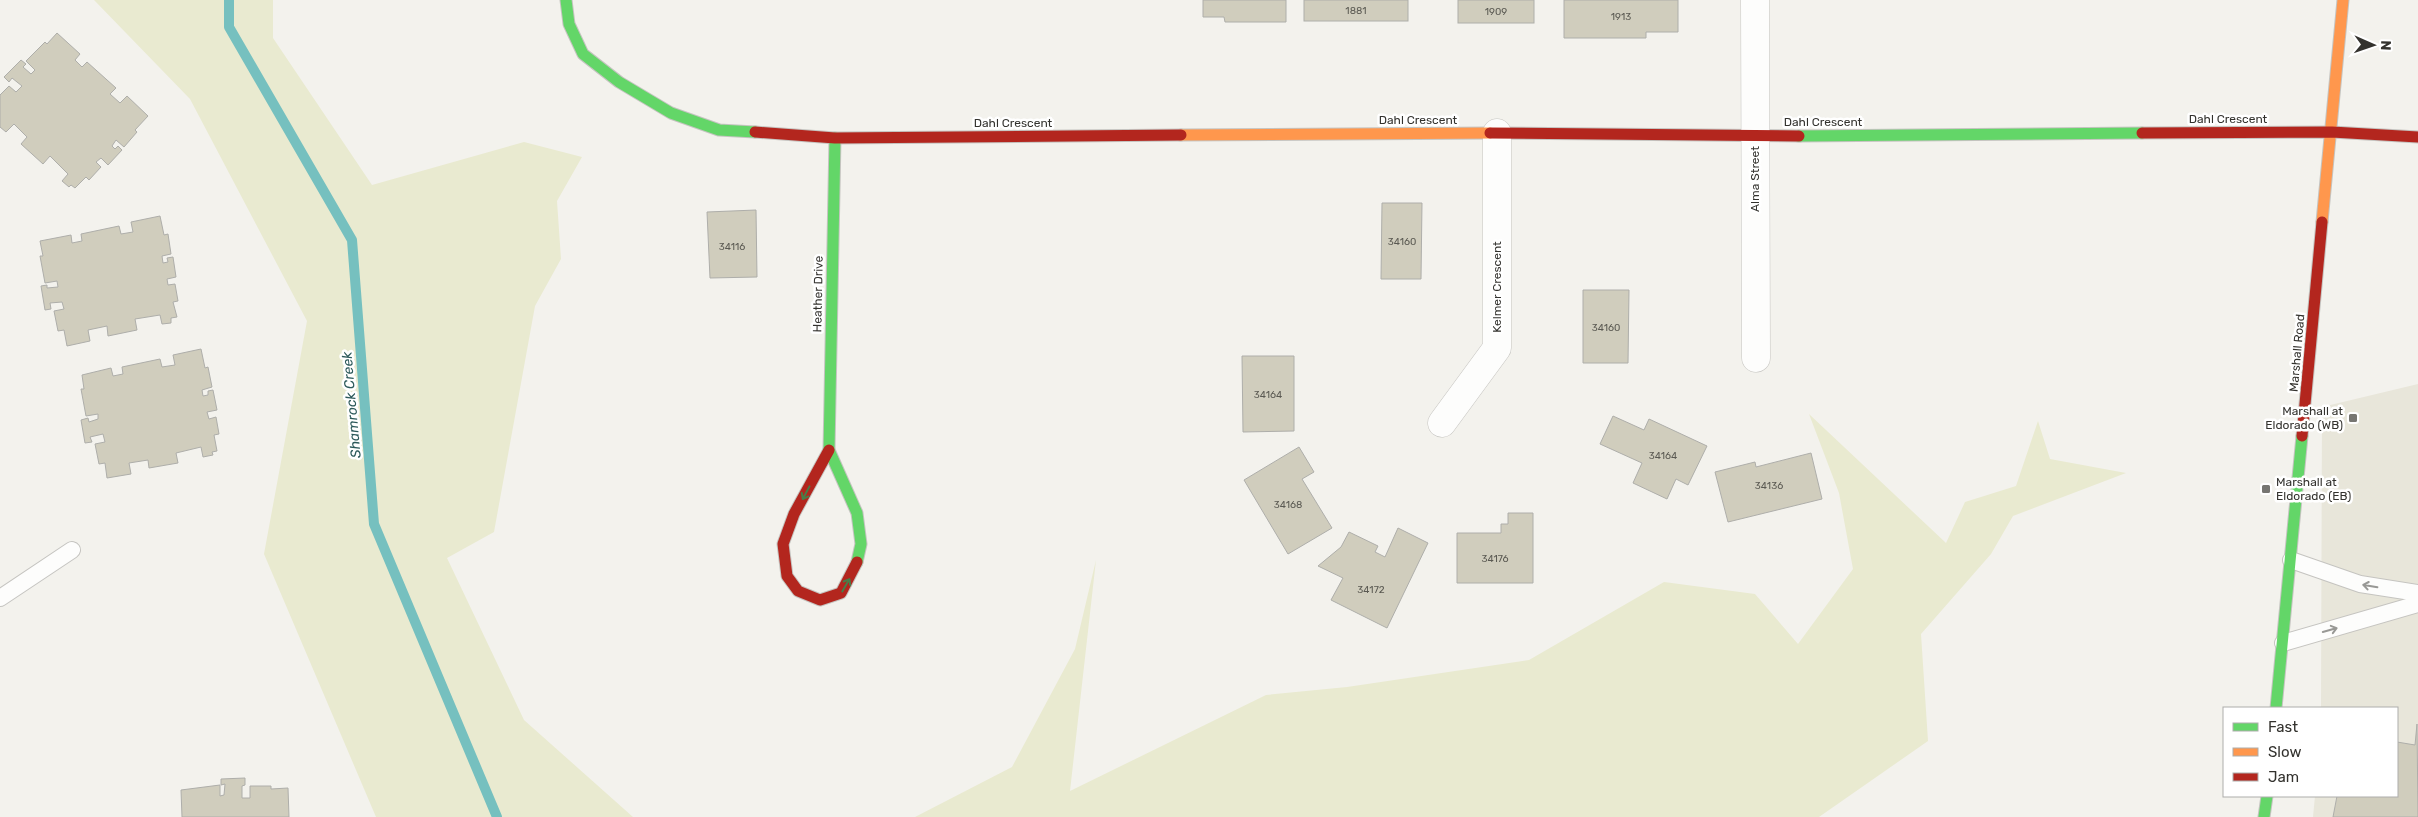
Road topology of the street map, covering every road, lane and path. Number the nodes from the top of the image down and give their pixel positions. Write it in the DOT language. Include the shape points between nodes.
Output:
graph roads {
  1 [pos="566,0"];
  2 [pos="1755,0"];
  3 [pos="2343,0"];
  4 [pos="2332,132"];
  5 [pos="1497,133"];
  6 [pos="1754,136"];
  7 [pos="2418,137"];
  8 [pos="835,138"];
  9 [pos="1756,358"];
  10 [pos="1442,422"];
  11 [pos="829,450"];
  12 [pos="72,550"];
  13 [pos="2291,560"];
  14 [pos="2418,593"];
  15 [pos="0,598"];
  16 [pos="2418,604"];
  17 [pos="2283,643"];
  18 [pos="2276,707"];
  19 [pos="2267,797"];
  20 [pos="2264,817"];
  1 -- 8 [label="street, Dahl Crescent" via="569,24 583,54 619,82 671,113 719,130"];
  2 -- 6 [label="street, Alma Street"];
  3 -- 4 [label="street, Marshall Road"];
  4 -- 6 [label="street, Dahl Crescent"];
  4 -- 7 [label="street, Dahl Crescent"];
  4 -- 13 [label="street, Marshall Road"];
  5 -- 6 [label="street, Dahl Crescent"];
  5 -- 8 [label="street, Dahl Crescent"];
  5 -- 10 [label="street, Kelmer Crescent" via="1497,348"];
  6 -- 9 [label="street, Alma Street"];
  8 -- 11 [label="street, Heather Drive"];
  11 -- 11 [label="street, Heather Drive, one-way" via="794,514 783,544 787,576 798,591 820,600 841,593 856,568 861,544 857,513"];
  12 -- 15 [label="lane"];
  14 -- 13 [label="lane, one-way" via="2360,584"];
  13 -- 17 [label="street, Marshall Road"];
  17 -- 16 [label="lane, one-way"];
  17 -- 18 [label="street, Marshall Road"];
  19 -- 20 [label="street"];
}
